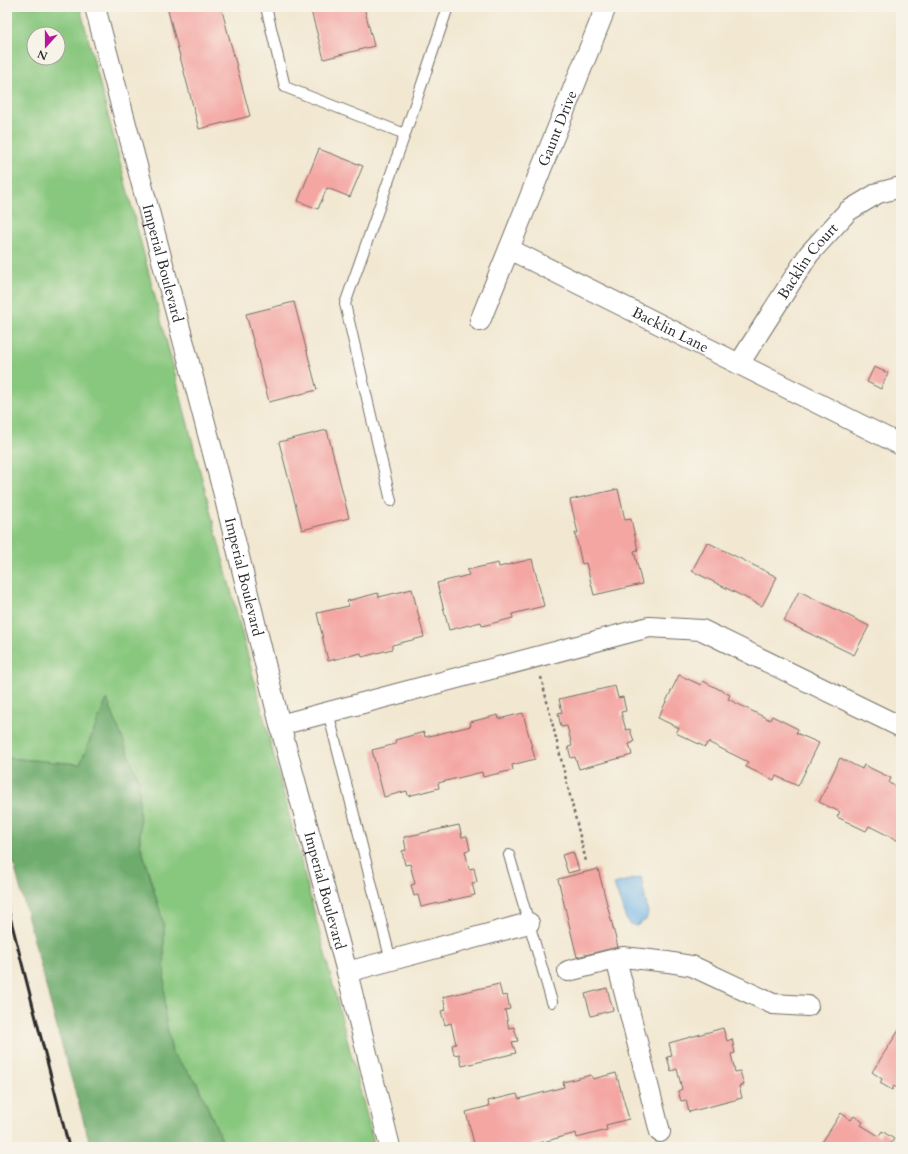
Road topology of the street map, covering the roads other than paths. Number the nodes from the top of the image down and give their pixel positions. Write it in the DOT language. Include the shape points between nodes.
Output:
graph roads {
  1 [pos="95,7"];
  2 [pos="266,7"];
  3 [pos="448,7"];
  4 [pos="606,7"];
  5 [pos="406,134"];
  6 [pos="901,187"];
  7 [pos="509,249"];
  8 [pos="480,321"];
  9 [pos="739,364"];
  10 [pos="901,445"];
  11 [pos="392,501"];
  12 [pos="328,712"];
  13 [pos="280,725"];
  14 [pos="901,727"];
  15 [pos="509,855"];
  16 [pos="529,923"];
  17 [pos="616,959"];
  18 [pos="391,960"];
  19 [pos="568,971"];
  20 [pos="347,972"];
  21 [pos="552,1002"];
  22 [pos="808,1006"];
  23 [pos="660,1132"];
  24 [pos="390,1147"];
  1 -- 13 [label="street, Imperial Boulevard" via="223,491"];
  2 -- 5 [label="lane" via="285,87"];
  3 -- 5 [label="lane"];
  4 -- 7 [label="street, Gaunt Drive"];
  5 -- 11 [label="lane" via="345,304"];
  6 -- 9 [label="street, Backlin Court" via="878,193 848,211 809,254"];
  7 -- 8 [label="street"];
  7 -- 9 [label="street, Backlin Lane"];
  9 -- 10 [label="street, Backlin Lane"];
  12 -- 13 [label="street"];
  12 -- 14 [label="street" via="649,627 702,630"];
  12 -- 18 [label="lane"];
  13 -- 20 [label="street, Imperial Boulevard"];
  15 -- 16 [label="lane"];
  16 -- 18 [label="street"];
  16 -- 21 [label="lane"];
  17 -- 19 [label="street"];
  17 -- 22 [label="street" via="623,957 692,966 773,1004"];
  17 -- 23 [label="street"];
  18 -- 20 [label="street"];
  20 -- 24 [label="street, Imperial Boulevard"];
}
